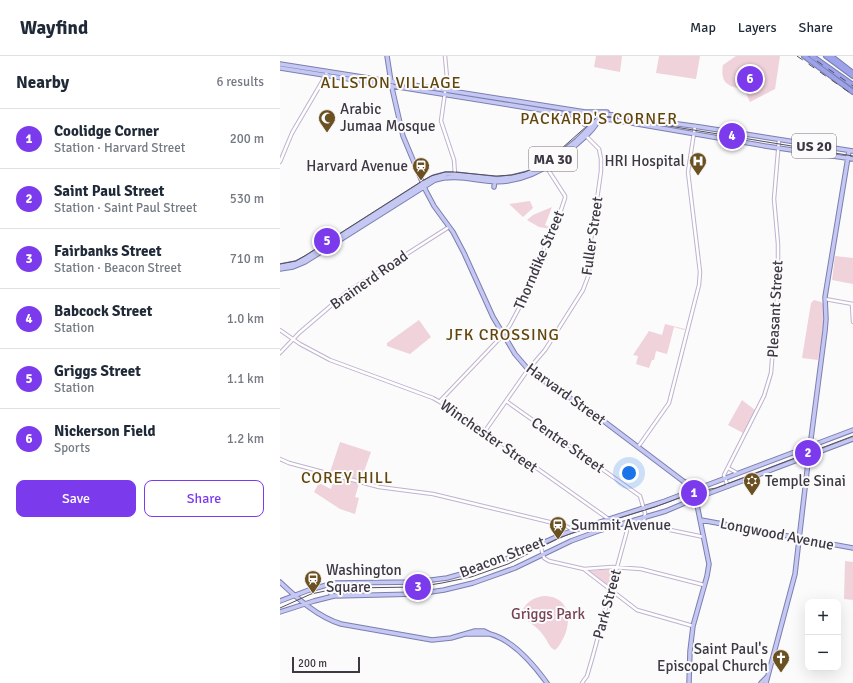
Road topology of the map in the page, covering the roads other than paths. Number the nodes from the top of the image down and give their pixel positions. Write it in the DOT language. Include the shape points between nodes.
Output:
graph roads {
  1 [pos="387,56"];
  2 [pos="445,56"];
  3 [pos="804,56"];
  4 [pos="812,56"];
  5 [pos="826,56"];
  6 [pos="831,56"];
  7 [pos="280,64"];
  8 [pos="280,68"];
  9 [pos="327,73"];
  10 [pos="853,73"];
  11 [pos="853,76"];
  12 [pos="391,81"];
  13 [pos="853,85"];
  14 [pos="392,86"];
  15 [pos="445,92"];
  16 [pos="853,92"];
  17 [pos="588,113"];
  18 [pos="616,114"];
  19 [pos="583,116"];
  20 [pos="599,118"];
  21 [pos="584,124"];
  22 [pos="695,126"];
  23 [pos="694,133"];
  24 [pos="586,136"];
  25 [pos="779,140"];
  26 [pos="778,147"];
  27 [pos="851,151"];
  28 [pos="848,158"];
  29 [pos="853,159"];
  30 [pos="280,162"];
  31 [pos="546,168"];
  32 [pos="455,176"];
  33 [pos="478,180"];
  34 [pos="495,180"];
  35 [pos="510,181"];
  36 [pos="423,185"];
  37 [pos="477,185"];
  38 [pos="510,186"];
  39 [pos="494,187"];
  40 [pos="449,227"];
  41 [pos="280,266"];
  42 [pos="280,269"];
  43 [pos="825,300"];
  44 [pos="853,304"];
  45 [pos="853,322"];
  46 [pos="280,330"];
  47 [pos="503,335"];
  48 [pos="293,339"];
  49 [pos="280,353"];
  50 [pos="529,369"];
  51 [pos="440,401"];
  52 [pos="506,401"];
  53 [pos="853,430"];
  54 [pos="485,431"];
  55 [pos="853,439"];
  56 [pos="810,446"];
  57 [pos="638,447"];
  58 [pos="808,457"];
  59 [pos="280,459"];
  60 [pos="728,468"];
  61 [pos="737,473"];
  62 [pos="724,478"];
  63 [pos="730,486"];
  64 [pos="692,490"];
  65 [pos="696,498"];
  66 [pos="644,508"];
  67 [pos="608,518"];
  68 [pos="645,518"];
  69 [pos="701,520"];
  70 [pos="627,523"];
  71 [pos="562,525"];
  72 [pos="618,525"];
  73 [pos="573,530"];
  74 [pos="565,533"];
  75 [pos="704,537"];
  76 [pos="799,538"];
  77 [pos="540,544"];
  78 [pos="853,548"];
  79 [pos="544,554"];
  80 [pos="617,567"];
  81 [pos="584,569"];
  82 [pos="280,582"];
  83 [pos="334,583"];
  84 [pos="704,585"];
  85 [pos="611,591"];
  86 [pos="295,595"];
  87 [pos="334,596"];
  88 [pos="280,601"];
  89 [pos="306,604"];
  90 [pos="280,612"];
  91 [pos="693,626"];
  92 [pos="768,676"];
  93 [pos="547,683"];
  94 [pos="582,683"];
  95 [pos="689,683"];
  96 [pos="761,683"];
  97 [pos="766,683"];
  1 -- 12 [label="main road"];
  2 -- 15 [label="street"];
  3 -- 16 [label="highway"];
  4 -- 13 [label="highway"];
  5 -- 11 [label="highway"];
  6 -- 10 [label="highway"];
  7 -- 9 [label="main road, US 20"];
  8 -- 9 [label="main road, US 20"];
  9 -- 12 [label="main road, US 20"];
  9 -- 14 [label="main road, US 20"];
  9 -- 30 [label="street" via="294,128"];
  12 -- 14 [label="main road"];
  12 -- 15 [label="main road, US 20"];
  14 -- 15 [label="main road, US 20"];
  14 -- 36 [label="main road" via="403,136"];
  15 -- 17 [label="main road, US 20"];
  15 -- 19 [label="main road, US 20"];
  15 -- 32 [label="street" via="441,121 454,160"];
  17 -- 18 [label="main road, US 20"];
  17 -- 20 [label="main road"];
  18 -- 20 [label="main road" via="606,114"];
  18 -- 22 [label="main road, US 20"];
  19 -- 20 [label="main road, US 20"];
  19 -- 21 [label="main road"];
  20 -- 23 [label="main road, US 20"];
  20 -- 24 [label="main road, MA 30"];
  20 -- 34 [label="main road, MA 30" via="570,146 544,166 520,176"];
  22 -- 23 [label="street"];
  22 -- 25 [label="main road, US 20"];
  23 -- 26 [label="main road, US 20"];
  23 -- 57 [label="street" via="688,181 700,272 699,285 669,403"];
  24 -- 31 [label="main road, MA 30"];
  24 -- 50 [label="street, Fuller Street" via="597,147 601,157 589,245 589,274 583,290 566,317 545,350"];
  25 -- 26 [label="street, Pleasant Street"];
  25 -- 27 [label="main road, US 20"];
  26 -- 28 [label="main road, US 20"];
  26 -- 60 [label="street, Pleasant Street" via="774,203 778,285 771,374 764,396"];
  27 -- 28 [label="main road"];
  28 -- 29 [label="main road, US 20"];
  28 -- 43 [label="main road"];
  31 -- 35 [label="main road, MA 30"];
  31 -- 47 [label="street, Thorndike Street" via="565,196 556,225 526,293"];
  32 -- 33 [label="main road, MA 30"];
  32 -- 34 [label="main road, MA 30"];
  32 -- 36 [label="main road, MA 30" via="437,176"];
  33 -- 34 [label="main road, MA 30"];
  33 -- 37 [label="main road"];
  34 -- 35 [label="main road, MA 30"];
  34 -- 39 [label="main road"];
  35 -- 38 [label="main road"];
  36 -- 40 [label="main road" via="431,202"];
  36 -- 41 [label="main road, MA 30" via="306,258"];
  36 -- 42 [label="main road, MA 30" via="306,262"];
  40 -- 47 [label="main road, Harvard Street"];
  40 -- 48 [label="street, Brainerd Road" via="347,292"];
  43 -- 44 [label="street"];
  43 -- 56 [label="main road" via="825,331"];
  44 -- 45 [label="street"];
  46 -- 48 [label="street, Winchester Street"];
  47 -- 50 [label="main road, Harvard Street" via="516,356"];
  47 -- 51 [label="street, Thorndike Street"];
  48 -- 49 [label="street, Brainerd Road"];
  48 -- 51 [label="street, Winchester Street" via="330,360"];
  50 -- 52 [label="street, Fuller Street"];
  50 -- 57 [label="main road, Harvard Street" via="546,384 591,412"];
  51 -- 54 [label="street, Winchester Street"];
  52 -- 54 [label="street, Fuller Street"];
  52 -- 66 [label="street, Centre Street" via="640,496"];
  53 -- 56 [label="main road, Beacon Street"];
  54 -- 67 [label="street, Winchester Street"];
  55 -- 58 [label="main road, Beacon Street"];
  56 -- 58 [label="main road"];
  56 -- 61 [label="main road, Beacon Street"];
  57 -- 64 [label="main road, Harvard Street"];
  58 -- 63 [label="main road, Beacon Street"];
  58 -- 76 [label="main road"];
  59 -- 71 [label="street" via="380,487 433,494"];
  60 -- 61 [label="street"];
  60 -- 62 [label="street, Pleasant Street"];
  61 -- 62 [label="main road, Beacon Street"];
  62 -- 63 [label="street"];
  62 -- 64 [label="main road, Beacon Street"];
  63 -- 65 [label="main road, Beacon Street"];
  64 -- 65 [label="main road, Harvard Street"];
  64 -- 66 [label="main road, Beacon Street"];
  65 -- 68 [label="main road, Beacon Street"];
  65 -- 69 [label="main road, Harvard Street"];
  66 -- 67 [label="main road, Beacon Street"];
  66 -- 68 [label="street"];
  67 -- 72 [label="street, Winchester Street"];
  67 -- 73 [label="main road, Beacon Street"];
  68 -- 70 [label="main road, Beacon Street"];
  68 -- 75 [label="street" via="646,525"];
  69 -- 75 [label="main road, Harvard Street"];
  69 -- 76 [label="main road, Longwood Avenue"];
  70 -- 72 [label="main road, Beacon Street"];
  70 -- 80 [label="street, Park Street"];
  71 -- 73 [label="street"];
  71 -- 74 [label="street"];
  72 -- 79 [label="main road, Beacon Street" via="576,539"];
  73 -- 74 [label="main road, Beacon Street"];
  74 -- 77 [label="main road, Beacon Street"];
  75 -- 84 [label="main road, Harvard Street" via="709,564"];
  76 -- 78 [label="main road, Longwood Avenue"];
  76 -- 92 [label="main road" via="794,580"];
  77 -- 79 [label="street"];
  77 -- 83 [label="main road, Beacon Street" via="494,564 447,578 399,583"];
  79 -- 81 [label="street" via="545,559 551,562"];
  79 -- 87 [label="main road, Beacon Street" via="494,577 444,590 409,594"];
  80 -- 81 [label="street"];
  80 -- 84 [label="street" via="646,570"];
  80 -- 85 [label="street, Park Street"];
  81 -- 85 [label="street"];
  82 -- 86 [label="main road"];
  83 -- 86 [label="main road, Beacon Street"];
  83 -- 87 [label="main road" via="330,586"];
  84 -- 91 [label="main road, Harvard Street"];
  85 -- 91 [label="street" via="637,610"];
  85 -- 94 [label="street, Park Street" via="587,676"];
  86 -- 88 [label="main road, Beacon Street"];
  86 -- 89 [label="main road"];
  87 -- 89 [label="main road, Beacon Street"];
  89 -- 90 [label="main road, Beacon Street"];
  89 -- 93 [label="main road" via="332,620 432,640 451,638 472,631 490,634 504,640 518,651"];
  91 -- 95 [label="main road, Harvard Street"];
  92 -- 96 [label="main road"];
  92 -- 97 [label="main road"];
}
